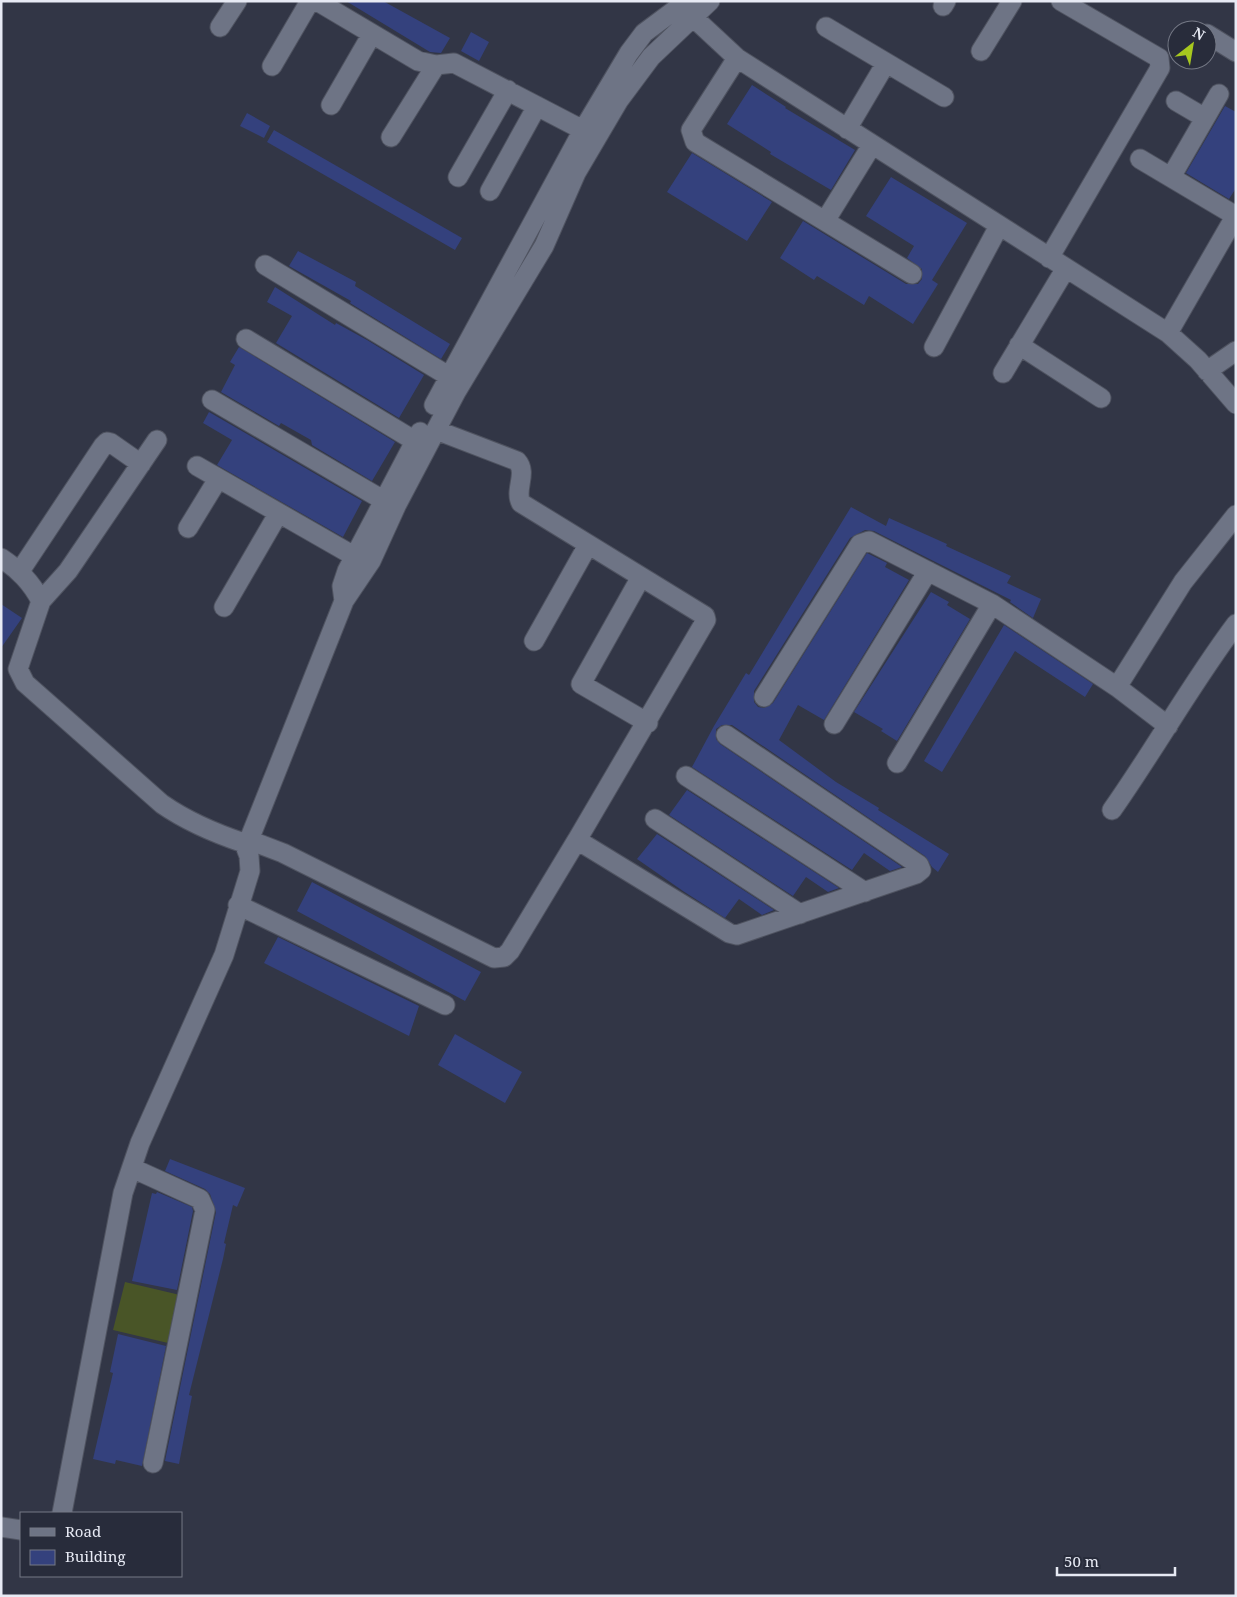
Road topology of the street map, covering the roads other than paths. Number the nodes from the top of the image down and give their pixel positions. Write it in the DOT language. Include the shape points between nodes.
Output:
graph roads {
  1 [pos="237,1"];
  2 [pos="310,1"];
  3 [pos="317,1"];
  4 [pos="1012,1"];
  5 [pos="1061,1"];
  6 [pos="708,2"];
  7 [pos="690,9"];
  8 [pos="220,27"];
  9 [pos="826,27"];
  10 [pos="372,34"];
  11 [pos="672,36"];
  12 [pos="1217,40"];
  13 [pos="638,41"];
  14 [pos="981,51"];
  15 [pos="1236,52"];
  16 [pos="738,58"];
  17 [pos="886,63"];
  18 [pos="436,65"];
  19 [pos="272,66"];
  20 [pos="508,90"];
  21 [pos="1219,94"];
  22 [pos="944,97"];
  23 [pos="1176,101"];
  24 [pos="331,105"];
  25 [pos="537,106"];
  26 [pos="1205,118"];
  27 [pos="847,129"];
  28 [pos="584,130"];
  29 [pos="391,137"];
  30 [pos="872,145"];
  31 [pos="1140,159"];
  32 [pos="458,177"];
  33 [pos="1171,177"];
  34 [pos="490,191"];
  35 [pos="1236,216"];
  36 [pos="825,221"];
  37 [pos="999,226"];
  38 [pos="1049,258"];
  39 [pos="265,265"];
  40 [pos="1066,268"];
  41 [pos="912,274"];
  42 [pos="1168,333"];
  43 [pos="246,339"];
  44 [pos="1019,345"];
  45 [pos="934,347"];
  46 [pos="1236,351"];
  47 [pos="1207,371"];
  48 [pos="1003,373"];
  49 [pos="450,377"];
  50 [pos="1101,398"];
  51 [pos="212,400"];
  52 [pos="1236,404"];
  53 [pos="436,430"];
  54 [pos="157,440"];
  55 [pos="415,441"];
  56 [pos="141,464"];
  57 [pos="198,466"];
  58 [pos="218,479"];
  59 [pos="383,500"];
  60 [pos="278,514"];
  61 [pos="1236,515"];
  62 [pos="188,528"];
  63 [pos="588,545"];
  64 [pos="354,556"];
  65 [pos="1,558"];
  66 [pos="20,571"];
  67 [pos="928,571"];
  68 [pos="641,577"];
  69 [pos="41,601"];
  70 [pos="344,601"];
  71 [pos="992,604"];
  72 [pos="224,606"];
  73 [pos="1236,624"];
  74 [pos="534,642"];
  75 [pos="1117,687"];
  76 [pos="764,697"];
  77 [pos="648,724"];
  78 [pos="834,724"];
  79 [pos="1168,726"];
  80 [pos="726,735"];
  81 [pos="898,763"];
  82 [pos="686,776"];
  83 [pos="1112,810"];
  84 [pos="655,819"];
  85 [pos="577,840"];
  86 [pos="247,842"];
  87 [pos="864,892"];
  88 [pos="238,905"];
  89 [pos="800,914"];
  90 [pos="445,1005"];
  91 [pos="132,1168"];
  92 [pos="153,1463"];
  93 [pos="62,1512"];
  94 [pos="1,1527"];
  95 [pos="20,1530"];
  1 -- 8 [label="street"];
  2 -- 19 [label="street"];
  3 -- 10 [label="street"];
  4 -- 14 [label="street"];
  5 -- 38 [label="street" via="1161,62"];
  6 -- 7 [label="street"];
  7 -- 11 [label="street"];
  7 -- 13 [label="street" via="659,20"];
  7 -- 16 [label="street"];
  9 -- 17 [label="street"];
  10 -- 18 [label="street" via="418,61"];
  10 -- 24 [label="street"];
  11 -- 13 [label="street"];
  11 -- 53 [label="street" via="651,57 610,115 576,173 544,246"];
  12 -- 15 [label="street"];
  13 -- 28 [label="street"];
  16 -- 27 [label="street"];
  16 -- 36 [label="street" via="691,130 695,142"];
  17 -- 22 [label="street"];
  17 -- 27 [label="street"];
  18 -- 20 [label="street" via="454,63"];
  18 -- 29 [label="street"];
  20 -- 25 [label="street"];
  20 -- 32 [label="street"];
  21 -- 26 [label="street"];
  23 -- 26 [label="street"];
  25 -- 28 [label="street"];
  25 -- 34 [label="street"];
  26 -- 33 [label="street"];
  27 -- 30 [label="street"];
  28 -- 49 [label="street"];
  30 -- 36 [label="street"];
  30 -- 37 [label="street"];
  31 -- 33 [label="street"];
  33 -- 35 [label="street"];
  35 -- 42 [label="street"];
  36 -- 41 [label="street"];
  37 -- 38 [label="street"];
  37 -- 45 [label="street"];
  38 -- 40 [label="street"];
  39 -- 49 [label="street"];
  40 -- 42 [label="street"];
  40 -- 44 [label="street"];
  42 -- 47 [label="street"];
  43 -- 55 [label="street"];
  44 -- 48 [label="street"];
  44 -- 50 [label="street"];
  46 -- 47 [label="street"];
  47 -- 52 [label="street"];
  49 -- 55 [label="street"];
  51 -- 59 [label="street"];
  53 -- 63 [label="street" via="517,461 522,469 518,499 521,503"];
  53 -- 70 [label="street" via="371,561"];
  54 -- 56 [label="street"];
  55 -- 59 [label="street"];
  56 -- 66 [label="street" via="111,443 103,446"];
  56 -- 69 [label="street" via="68,571"];
  57 -- 58 [label="street"];
  58 -- 60 [label="street"];
  58 -- 62 [label="street"];
  59 -- 64 [label="street"];
  60 -- 64 [label="street"];
  60 -- 72 [label="street"];
  61 -- 75 [label="street" via="1183,582"];
  63 -- 68 [label="street"];
  63 -- 74 [label="street"];
  64 -- 70 [label="street" via="342,586"];
  65 -- 66 [label="street"];
  66 -- 69 [label="street" via="34,586"];
  67 -- 71 [label="street"];
  67 -- 76 [label="street" via="869,541 860,544"];
  67 -- 78 [label="street"];
  68 -- 77 [label="street" via="705,616 706,620"];
  68 -- 77 [label="street" via="581,684"];
  69 -- 86 [label="street" via="18,670 25,683 162,804 209,832"];
  70 -- 86 [label="street"];
  71 -- 75 [label="street"];
  71 -- 81 [label="street"];
  73 -- 79 [label="street"];
  75 -- 79 [label="street"];
  77 -- 85 [label="street"];
  79 -- 83 [label="street"];
  80 -- 87 [label="street" via="919,865 921,870 916,874"];
  82 -- 87 [label="street"];
  84 -- 89 [label="street"];
  85 -- 86 [label="street" via="510,951 504,957 494,958 283,853"];
  85 -- 89 [label="street" via="730,933 743,934"];
  86 -- 88 [label="street" via="250,871"];
  87 -- 89 [label="street"];
  88 -- 90 [label="street"];
  88 -- 91 [label="street" via="224,955 140,1143"];
  91 -- 92 [label="street" via="200,1199 205,1210"];
  91 -- 93 [label="street" via="123,1193"];
  94 -- 95 [label="street"];
}
